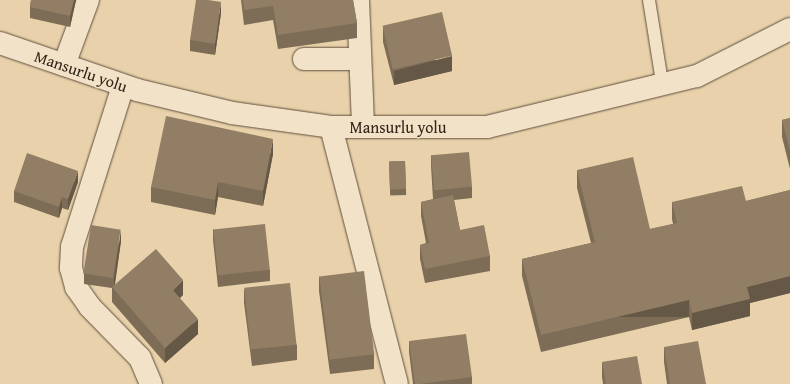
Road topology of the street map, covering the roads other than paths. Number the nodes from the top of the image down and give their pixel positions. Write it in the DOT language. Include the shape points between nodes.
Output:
graph roads {
  1 [pos="88,0"];
  2 [pos="358,0"];
  3 [pos="649,0"];
  4 [pos="790,29"];
  5 [pos="0,43"];
  6 [pos="304,59"];
  7 [pos="358,59"];
  8 [pos="64,65"];
  9 [pos="662,82"];
  10 [pos="123,86"];
  11 [pos="363,126"];
  12 [pos="331,127"];
  13 [pos="151,384"];
  14 [pos="397,384"];
  1 -- 8 [label="street"];
  2 -- 7 [label="street"];
  3 -- 9 [label="lane"];
  4 -- 9 [label="street, Mansurlu yolu" via="697,76"];
  5 -- 8 [label="street, Mansurlu yolu"];
  6 -- 7 [label="street"];
  7 -- 11 [label="street"];
  8 -- 10 [label="street, Mansurlu yolu"];
  9 -- 11 [label="street, Mansurlu yolu" via="487,126"];
  10 -- 12 [label="street, Mansurlu yolu" via="232,113"];
  10 -- 13 [label="street" via="72,247 71,268 76,287 90,307 140,358"];
  11 -- 12 [label="street, Mansurlu yolu"];
  12 -- 14 [label="street"];
}
